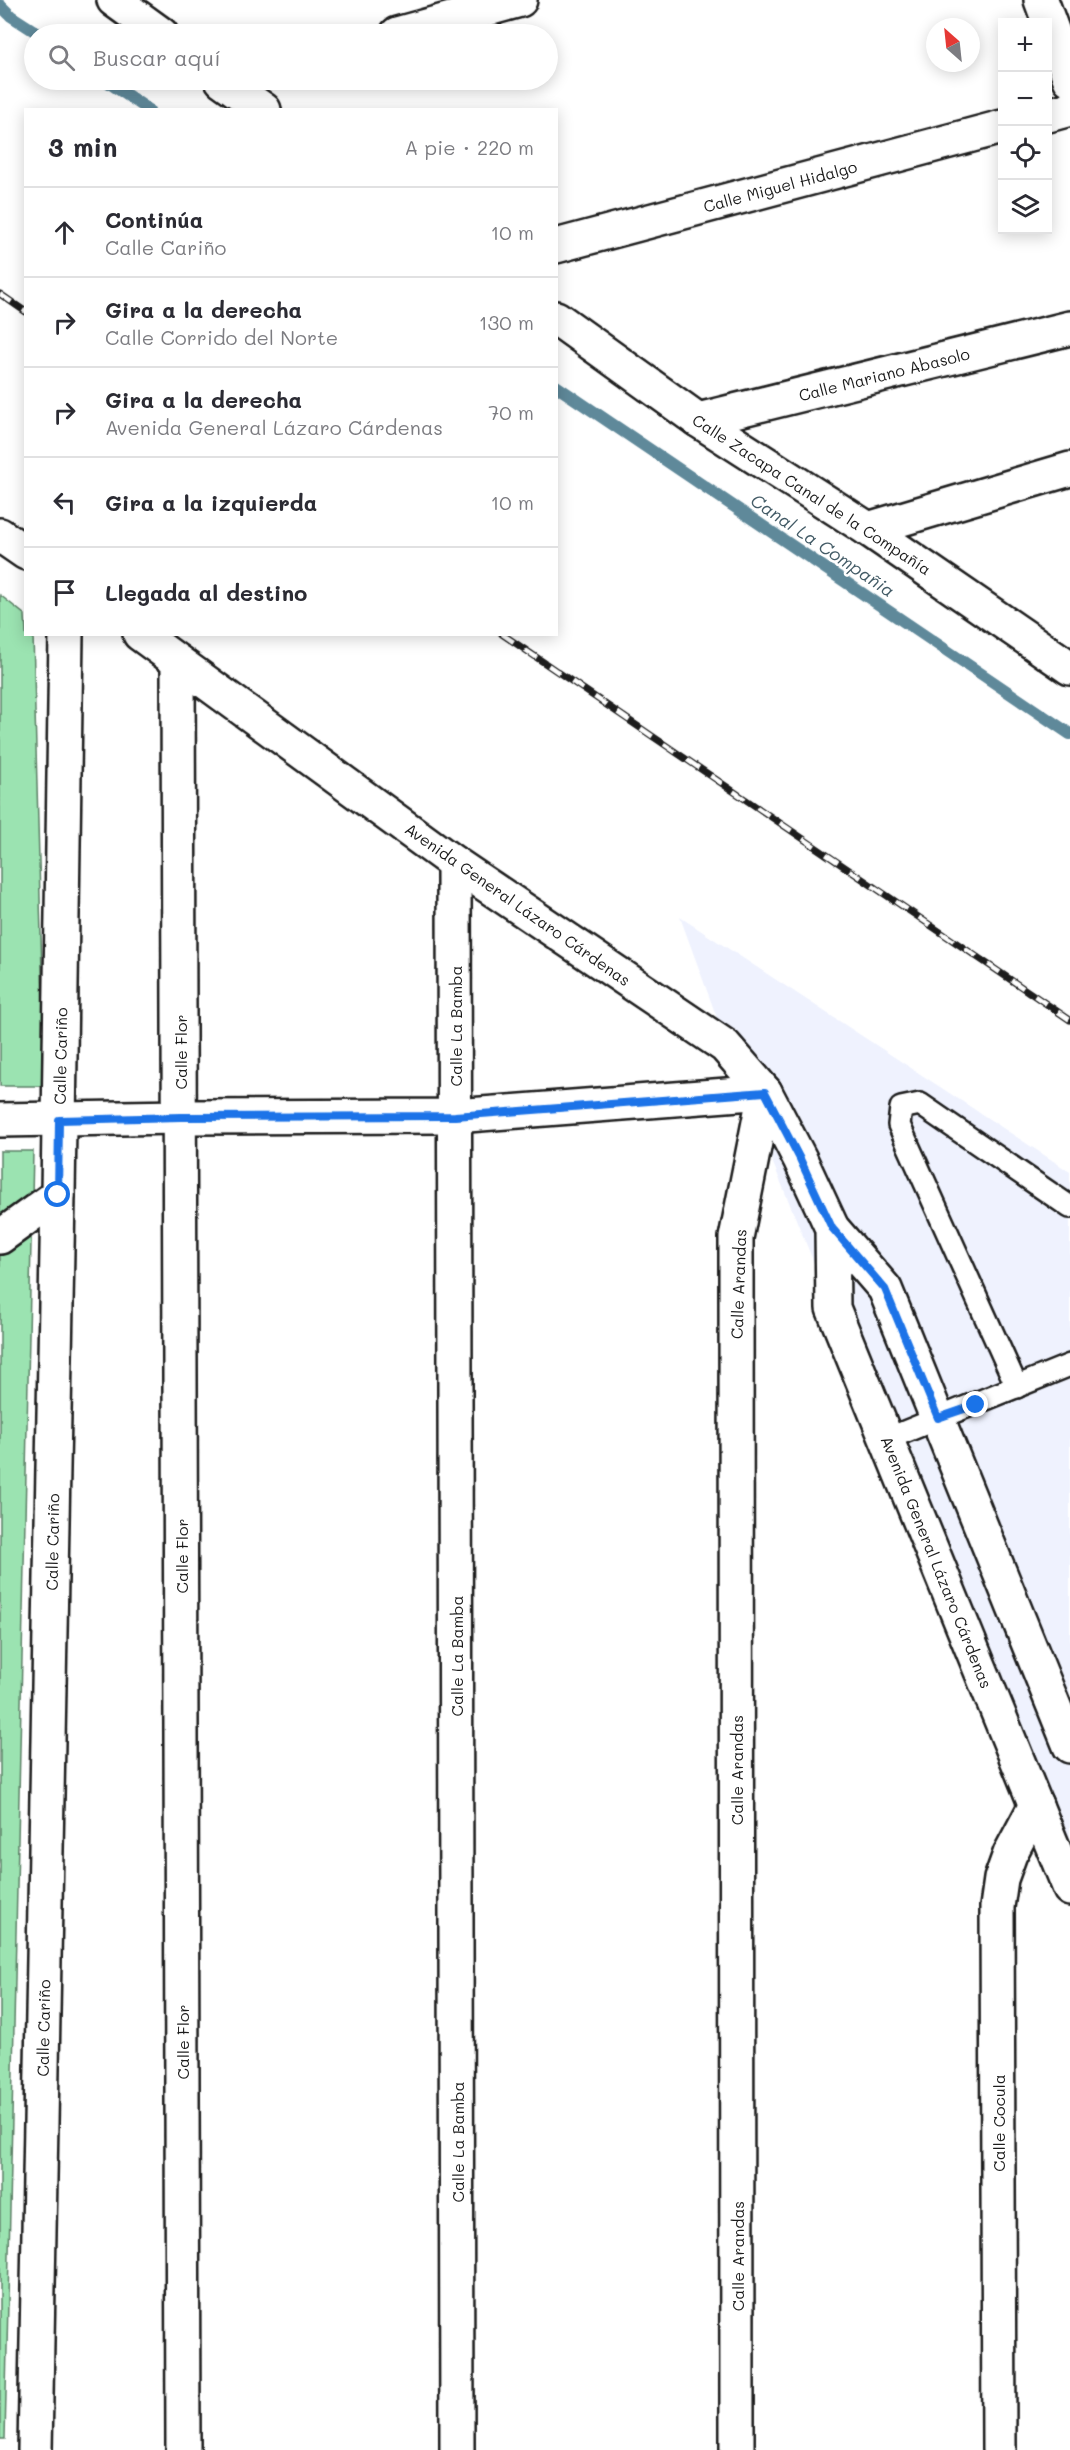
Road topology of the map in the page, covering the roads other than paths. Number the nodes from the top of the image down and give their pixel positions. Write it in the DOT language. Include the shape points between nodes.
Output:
graph roads {
  1 [pos="114,0"];
  2 [pos="520,0"];
  3 [pos="1041,0"];
  4 [pos="147,24"];
  5 [pos="433,24"];
  6 [pos="1070,79"];
  7 [pos="240,90"];
  8 [pos="262,108"];
  9 [pos="1070,109"];
  10 [pos="1052,114"];
  11 [pos="998,128"];
  12 [pos="558,245"];
  13 [pos="558,319"];
  14 [pos="1070,328"];
  15 [pos="698,420"];
  16 [pos="1070,469"];
  17 [pos="868,529"];
  18 [pos="0,536"];
  19 [pos="24,552"];
  20 [pos="66,636"];
  21 [pos="143,636"];
  22 [pos="178,662"];
  23 [pos="1070,668"];
  24 [pos="454,863"];
  25 [pos="765,1092"];
  26 [pos="455,1116"];
  27 [pos="181,1117"];
  28 [pos="0,1120"];
  29 [pos="59,1120"];
  30 [pos="58,1195"];
  31 [pos="1070,1208"];
  32 [pos="832,1228"];
  33 [pos="0,1237"];
  34 [pos="1070,1365"];
  35 [pos="1017,1387"];
  36 [pos="938,1418"];
  37 [pos="887,1439"];
  38 [pos="1070,1746"];
  39 [pos="1036,1805"];
  40 [pos="1070,1890"];
  41 [pos="35,2450"];
  42 [pos="183,2450"];
  43 [pos="457,2450"];
  44 [pos="737,2450"];
  45 [pos="999,2450"];
  1 -- 4 [label="street"];
  2 -- 5 [label="street"];
  3 -- 6 [label="street"];
  7 -- 8 [label="street"];
  9 -- 10 [label="street"];
  11 -- 12 [label="street, Calle Miguel Hidalgo"];
  13 -- 15 [label="street, Calle Zacapa Canal de la Compañía"];
  14 -- 15 [label="street, Calle Mariano Abasolo"];
  15 -- 17 [label="street, Calle Zacapa Canal de la Compañía"];
  16 -- 17 [label="street"];
  17 -- 23 [label="street, Calle Zacapa Canal de la Compañía"];
  18 -- 19 [label="street"];
  20 -- 29 [label="street, Calle Cariño"];
  21 -- 22 [label="street, Avenida General Lázaro Cárdenas"];
  22 -- 24 [label="street, Avenida General Lázaro Cárdenas"];
  22 -- 27 [label="street, Calle Flor"];
  24 -- 25 [label="street, Avenida General Lázaro Cárdenas" via="725,1046"];
  24 -- 26 [label="street, Calle La Bamba"];
  25 -- 26 [label="street"];
  25 -- 32 [label="street, Avenida General Lázaro Cárdenas"];
  25 -- 44 [label="street, Calle Arandas" via="736,1238"];
  26 -- 27 [label="street"];
  26 -- 43 [label="street, Calle La Bamba"];
  27 -- 29 [label="street"];
  27 -- 42 [label="street, Calle Flor"];
  28 -- 29 [label="street"];
  29 -- 30 [label="street, Calle Cariño"];
  30 -- 33 [label="street"];
  30 -- 41 [label="street, Calle Cariño"];
  31 -- 35 [label="lane" via="921,1104 901,1107 899,1125"];
  32 -- 36 [label="street, Avenida General Lázaro Cárdenas" via="885,1289"];
  32 -- 37 [label="street, Avenida General Lázaro Cárdenas" via="833,1308"];
  34 -- 35 [label="lane"];
  35 -- 36 [label="lane"];
  36 -- 37 [label="lane"];
  36 -- 38 [label="street, Avenida General Lázaro Cárdenas"];
  37 -- 39 [label="street, Avenida General Lázaro Cárdenas"];
  39 -- 40 [label="street, Avenida General Lázaro Cárdenas"];
  39 -- 45 [label="street, Calle Cocula" via="1010,1854 997,1907"];
}
